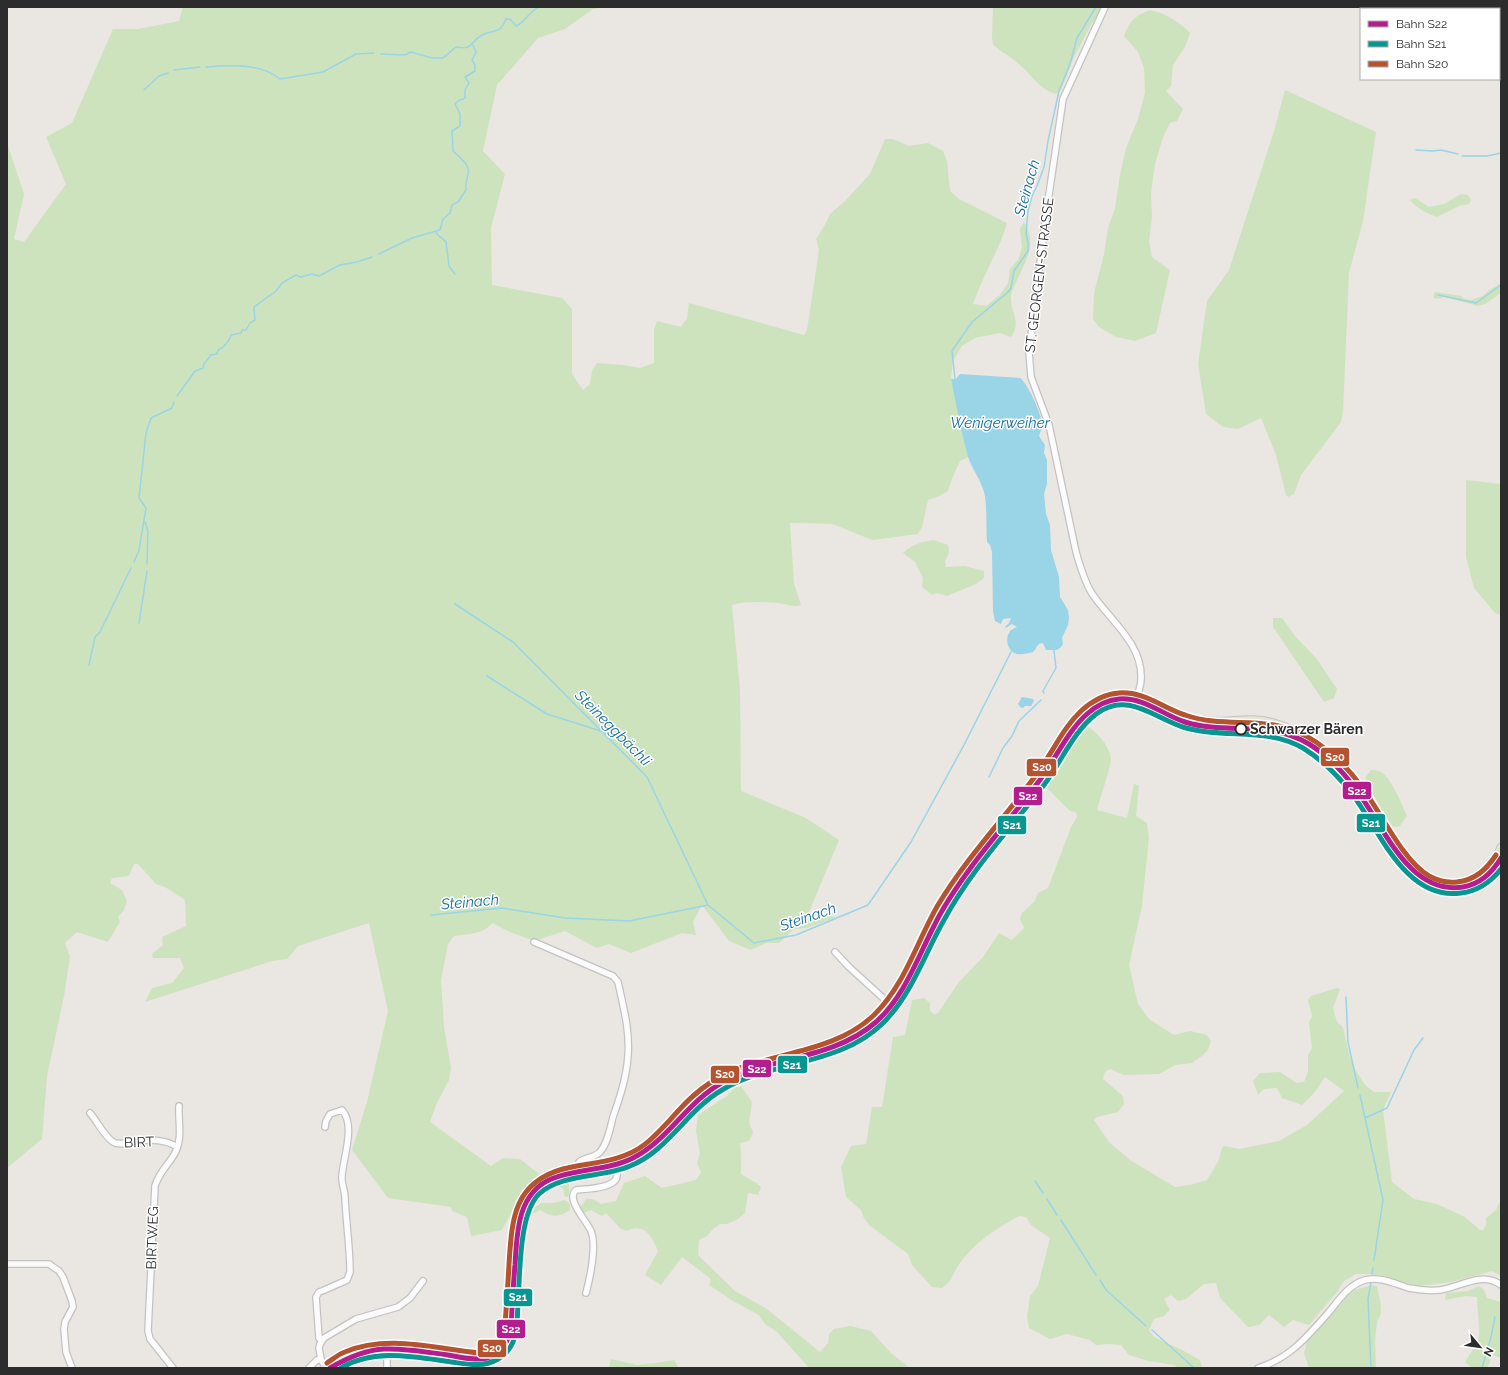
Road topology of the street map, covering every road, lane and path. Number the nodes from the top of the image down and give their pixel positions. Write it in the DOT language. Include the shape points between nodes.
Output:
graph roads {
  1 [pos="1105,7"];
  2 [pos="1137,697"];
  3 [pos="1501,847"];
  4 [pos="534,942"];
  5 [pos="835,952"];
  6 [pos="890,1001"];
  7 [pos="179,1106"];
  8 [pos="90,1112"];
  9 [pos="325,1127"];
  10 [pos="176,1147"];
  11 [pos="614,1163"];
  12 [pos="578,1169"];
  13 [pos="7,1264"];
  14 [pos="423,1281"];
  15 [pos="1501,1285"];
  16 [pos="586,1293"];
  17 [pos="321,1341"];
  18 [pos="387,1346"];
  19 [pos="321,1359"];
  20 [pos="325,1367"];
  21 [pos="72,1368"];
  22 [pos="173,1368"];
  23 [pos="309,1368"];
  24 [pos="387,1368"];
  25 [pos="1258,1368"];
  1 -- 2 [label="street, ST. GEORGEN-STRASSE" via="1063,99 1031,329 1029,361 1032,381 1049,425 1082,573 1091,591 1122,630 1137,656 1141,678"];
  2 -- 3 [label="main road" via="1194,720 1265,721 1283,726 1304,737 1331,756 1348,773 1411,864 1422,875 1434,881 1456,884 1478,878 1492,866"];
  2 -- 6 [label="main road" via="1119,695 1105,698 1078,718 1047,765 950,890 930,922"];
  4 -- 12 [label="street" via="613,976 618,982 628,1038 626,1077 605,1144 593,1157 582,1159"];
  5 -- 6 [label="street" via="848,967 883,998"];
  6 -- 11 [label="main road" via="871,1021 844,1038 721,1078 695,1096 647,1146"];
  7 -- 10 [label="street, BIRTWEG" via="180,1130"];
  8 -- 10 [label="street, BIRT" via="114,1142 168,1142"];
  9 -- 17 [label="street" via="330,1114 342,1110 346,1114 347,1144 342,1176 350,1272 347,1280 318,1294 316,1301"];
  10 -- 22 [label="street, BIRTWEG" via="175,1154 159,1175 155,1186 148,1331 150,1339"];
  11 -- 12 [label="main road"];
  11 -- 16 [label="street" via="617,1175 614,1182 607,1186 576,1190 572,1195 592,1235 591,1274"];
  12 -- 18 [label="main road" via="547,1176 530,1189 521,1202 514,1222 507,1327 504,1339 494,1351 478,1355"];
  13 -- 21 [label="street" via="49,1264 63,1277 73,1307 64,1328 66,1352"];
  14 -- 17 [label="street" via="410,1298 398,1307 356,1319"];
  15 -- 25 [label="street" via="1495,1281 1480,1279 1431,1290 1410,1288 1380,1279 1359,1282 1347,1291 1290,1353"];
  17 -- 19 [label="street"];
  18 -- 20 [label="main road" via="359,1349"];
  18 -- 24 [label="street"];
  19 -- 20 [label="street"];
  19 -- 23 [label="street"];
}
